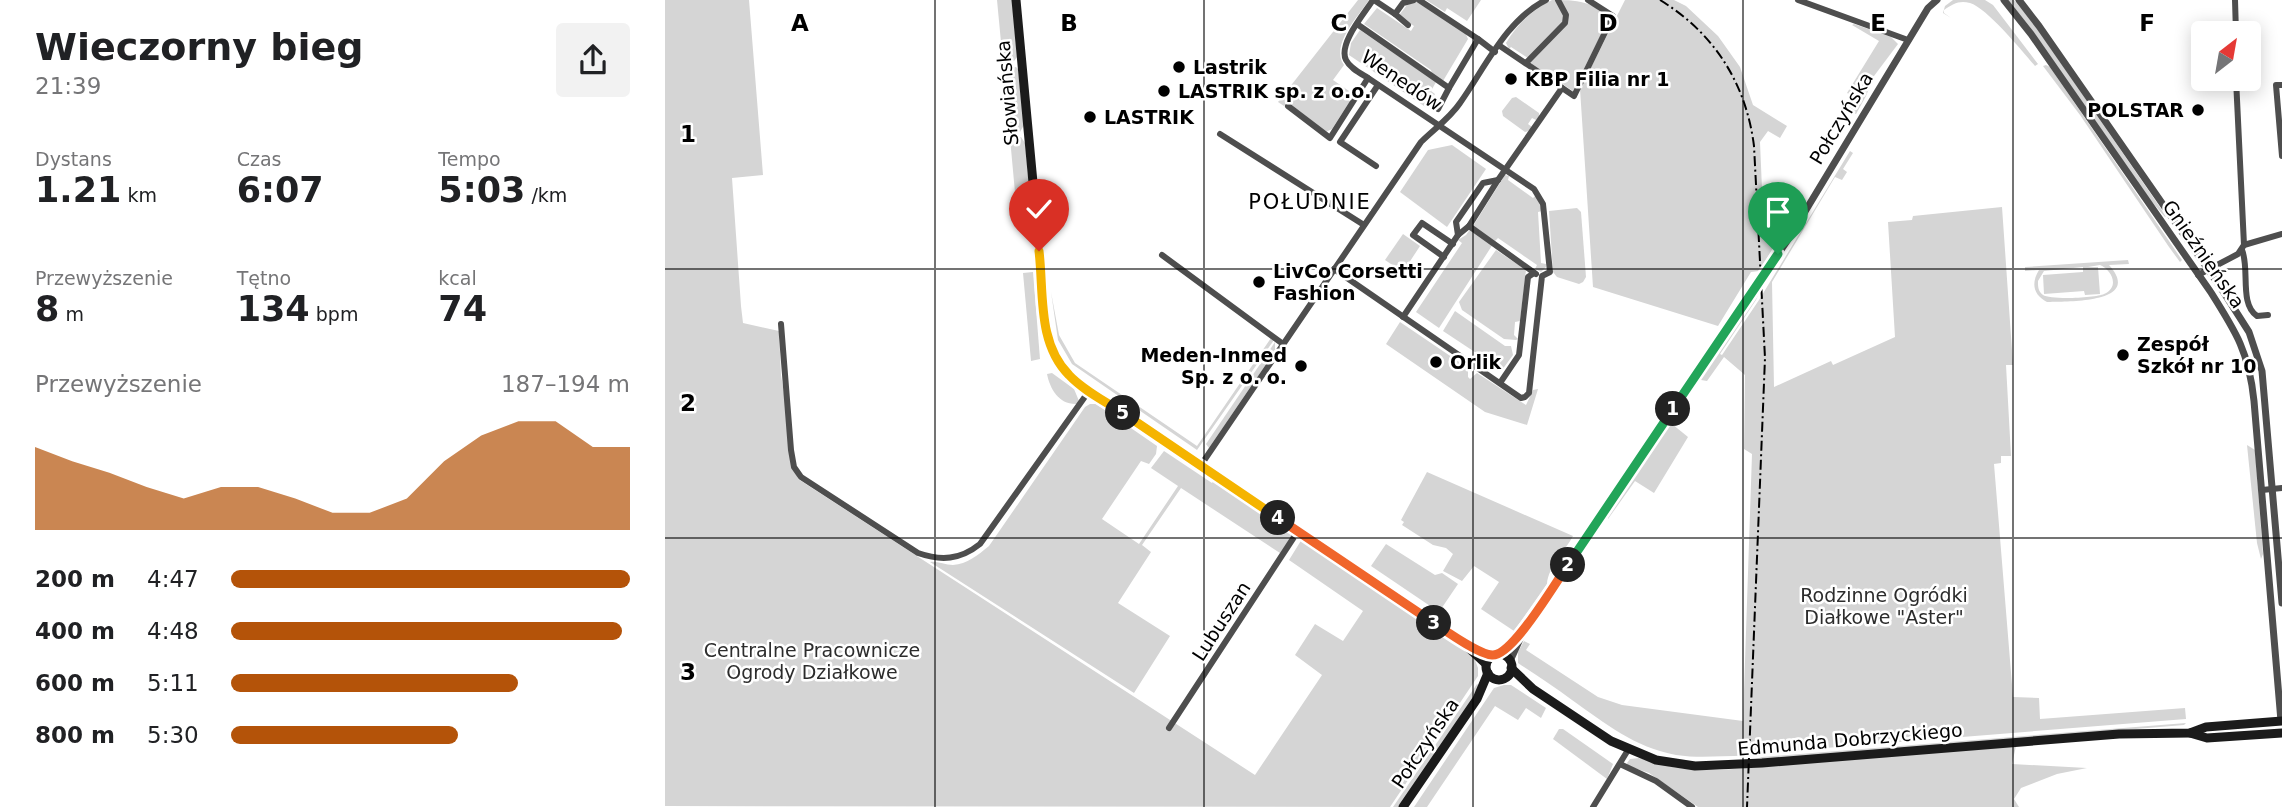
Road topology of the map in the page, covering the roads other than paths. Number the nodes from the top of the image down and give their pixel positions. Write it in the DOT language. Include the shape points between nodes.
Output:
graph roads {
  1 [pos="1016,0"];
  2 [pos="1374,0"];
  3 [pos="1417,0"];
  4 [pos="1546,0"];
  5 [pos="1558,0"];
  6 [pos="1588,0"];
  7 [pos="1798,0"];
  8 [pos="1937,0"];
  9 [pos="2004,0"];
  10 [pos="2019,0"];
  11 [pos="2235,0"];
  12 [pos="1929,4"];
  13 [pos="1395,14"];
  14 [pos="2235,21"];
  15 [pos="1357,24"];
  16 [pos="1408,25"];
  17 [pos="1478,39"];
  18 [pos="1908,40"];
  19 [pos="1497,49"];
  20 [pos="1526,63"];
  21 [pos="1368,78"];
  22 [pos="1378,85"];
  23 [pos="2282,85"];
  24 [pos="1449,88"];
  25 [pos="1562,88"];
  26 [pos="2236,91"];
  27 [pos="1288,106"];
  28 [pos="1438,109"];
  29 [pos="1439,124"];
  30 [pos="1220,134"];
  31 [pos="2282,156"];
  32 [pos="1375,166"];
  33 [pos="1505,169"];
  34 [pos="1498,180"];
  35 [pos="1364,225"];
  36 [pos="1469,226"];
  37 [pos="2282,234"];
  38 [pos="1458,235"];
  39 [pos="1453,244"];
  40 [pos="2243,248"];
  41 [pos="1162,255"];
  42 [pos="1444,257"];
  43 [pos="1334,269"];
  44 [pos="2208,270"];
  45 [pos="1534,272"];
  46 [pos="2198,275"];
  47 [pos="1542,276"];
  48 [pos="2268,315"];
  49 [pos="1403,317"];
  50 [pos="781,324"];
  51 [pos="1283,344"];
  52 [pos="1521,344"];
  53 [pos="1535,345"];
  54 [pos="1500,383"];
  55 [pos="1089,391"];
  56 [pos="1201,465"];
  57 [pos="2282,488"];
  58 [pos="2273,489"];
  59 [pos="2262,490"];
  60 [pos="1298,531"];
  61 [pos="2282,603"];
  62 [pos="1524,629"];
  63 [pos="1460,640"];
  64 [pos="1497,655"];
  65 [pos="1487,669"];
  66 [pos="1506,671"];
  67 [pos="1476,699"];
  68 [pos="2281,721"];
  69 [pos="1169,728"];
  70 [pos="2190,733"];
  71 [pos="2282,734"];
  72 [pos="1629,750"];
  73 [pos="1620,764"];
  74 [pos="1403,807"];
  75 [pos="1593,807"];
  76 [pos="1692,807"];
  1 -- 55 [label="main road, Słowiańska" via="1048,339 1063,369"];
  2 -- 13 [label="street, Wenedów"];
  2 -- 15 [label="street, Wenedów"];
  3 -- 13 [label="street" via="1407,1"];
  3 -- 17 [label="street"];
  4 -- 19 [label="street, Wenedów" via="1518,20"];
  5 -- 20 [label="street" via="1565,23"];
  6 -- 25 [label="street" via="1613,16 1574,96"];
  7 -- 18 [label="street"];
  8 -- 12 [label="street, Połczyńska"];
  9 -- 46 [label="street, Gnieźnieńska"];
  10 -- 44 [label="street, Gnieźnieńska"];
  11 -- 14 [label="street"];
  12 -- 18 [label="street, Połczyńska"];
  13 -- 16 [label="street, Wenedów"];
  15 -- 21 [label="street, Wenedów" via="1344,55"];
  15 -- 24 [label="street, Wenedów"];
  17 -- 19 [label="street"];
  17 -- 24 [label="street, Wenedów"];
  18 -- 62 [label="street, Połczyńska" via="1784,245"];
  19 -- 20 [label="street"];
  19 -- 29 [label="street, Wenedów" via="1458,106"];
  20 -- 25 [label="street"];
  21 -- 22 [label="street, Wenedów"];
  21 -- 27 [label="street" via="1330,138"];
  22 -- 29 [label="street, Wenedów"];
  22 -- 32 [label="street" via="1340,142"];
  23 -- 31 [label="street" via="2276,85"];
  24 -- 28 [label="street, Wenedów"];
  25 -- 33 [label="street"];
  26 -- 40 [label="street"];
  29 -- 33 [label="street, Wenedów"];
  29 -- 35 [label="street, Wenedów" via="1421,142"];
  30 -- 35 [label="street"];
  33 -- 34 [label="street"];
  33 -- 47 [label="street, Wenedów" via="1534,189 1543,204 1550,272"];
  34 -- 36 [label="street"];
  34 -- 38 [label="street" via="1483,183 1456,222"];
  35 -- 43 [label="street, Wenedów"];
  36 -- 38 [label="street"];
  36 -- 45 [label="street"];
  37 -- 40 [label="street"];
  38 -- 39 [label="street"];
  39 -- 42 [label="street"];
  39 -- 42 [label="street" via="1422,223 1413,235"];
  40 -- 44 [label="street"];
  40 -- 48 [label="street" via="2249,307 2257,316"];
  41 -- 51 [label="street"];
  42 -- 49 [label="street"];
  43 -- 49 [label="street, Wenedów"];
  43 -- 51 [label="street, Wenedów"];
  44 -- 46 [label="street"];
  44 -- 58 [label="street, Gnieźnieńska" via="2244,323 2258,354"];
  45 -- 47 [label="street"];
  45 -- 52 [label="street" via="1528,277"];
  46 -- 59 [label="street, Gnieźnieńska" via="2247,356"];
  47 -- 53 [label="street, Wenedów"];
  49 -- 54 [label="street, Wenedów"];
  50 -- 55 [label="street" via="794,467 801,477 931,558 957,558 980,544"];
  51 -- 56 [label="street, Wenedów"];
  52 -- 53 [label="street"];
  52 -- 54 [label="street"];
  53 -- 54 [label="street, Wenedów" via="1529,393 1521,398"];
  55 -- 56 [label="main road, Słowiańska"];
  56 -- 60 [label="main road, Słowiańska"];
  57 -- 58 [label="street"];
  58 -- 59 [label="street"];
  58 -- 61 [label="street, Gnieźnieńska"];
  59 -- 68 [label="street, Gnieźnieńska"];
  60 -- 63 [label="main road, Słowiańska"];
  60 -- 69 [label="street, Lubuszan"];
  62 -- 64 [label="street, Połczyńska"];
  62 -- 66 [label="street, Połczyńska"];
  63 -- 64 [label="main road, Słowiańska"];
  63 -- 65 [label="main road, Słowiańska"];
  64 -- 65 [label="main road, Połczyńska"];
  64 -- 66 [label="main road, Słowiańska"];
  65 -- 66 [label="main road, Słowiańska"];
  65 -- 67 [label="main road, Połczyńska"];
  66 -- 67 [label="main road, Połczyńska"];
  66 -- 72 [label="main road, Edmunda Dobrzyckiego"];
  67 -- 74 [label="main road, Połczyńska"];
  68 -- 70 [label="main road, Edmunda Dobrzyckiego" via="2206,727"];
  68 -- 71 [label="main road, Gnieźnieńska"];
  70 -- 71 [label="main road, Edmunda Dobrzyckiego" via="2207,738"];
  70 -- 72 [label="main road, Edmunda Dobrzyckiego" via="2119,734 1720,766 1675,764"];
  72 -- 73 [label="street"];
  73 -- 75 [label="street"];
  73 -- 76 [label="street"];
}
